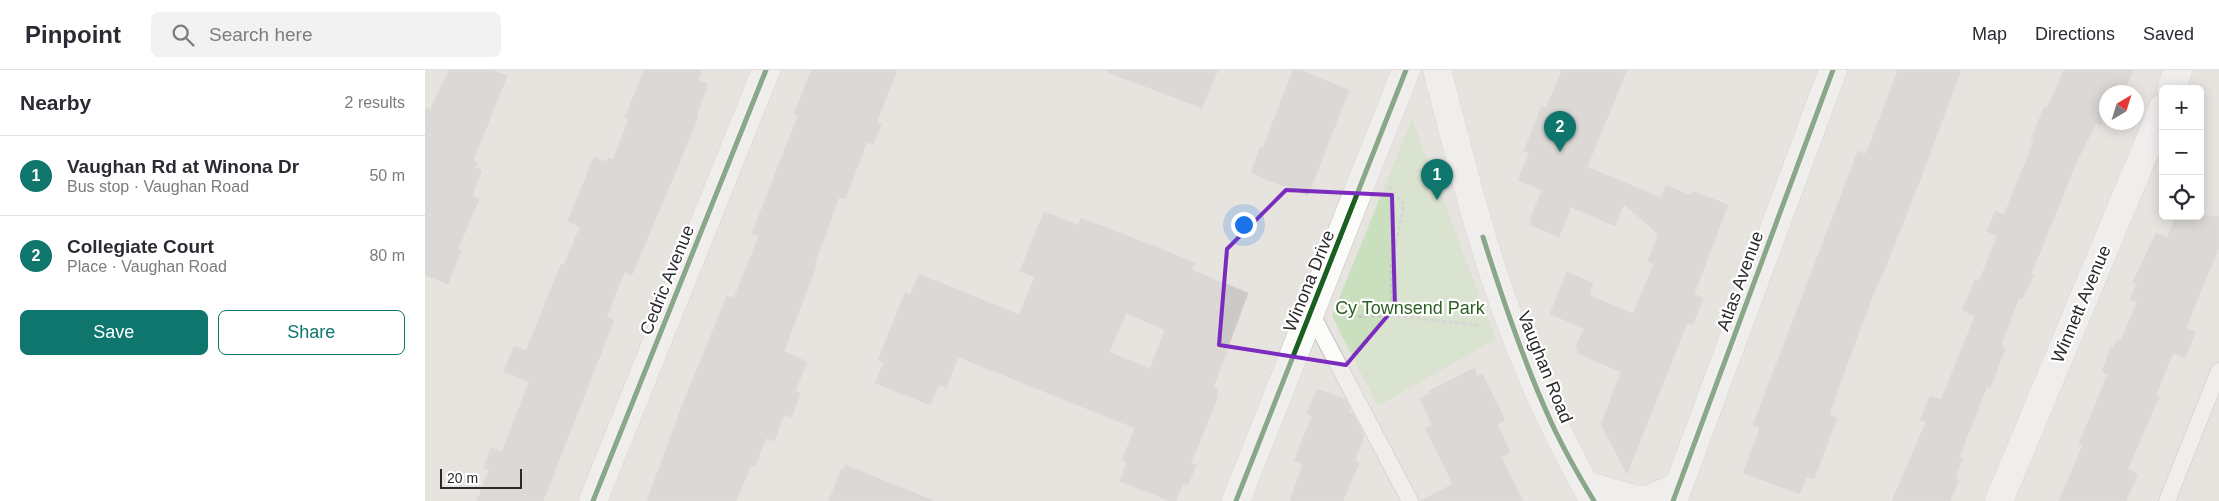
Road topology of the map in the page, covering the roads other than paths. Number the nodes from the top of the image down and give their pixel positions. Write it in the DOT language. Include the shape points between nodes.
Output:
graph roads {
  1 [pos="766,70"];
  2 [pos="1406,70"];
  3 [pos="1437,70"];
  4 [pos="1833,70"];
  5 [pos="2178,70"];
  6 [pos="2172,85"];
  7 [pos="2159,118"];
  8 [pos="1323,312"];
  9 [pos="2219,371"];
  10 [pos="1589,493"];
  11 [pos="1675,494"];
  12 [pos="593,501"];
  13 [pos="1236,501"];
  14 [pos="1410,501"];
  15 [pos="1999,501"];
  16 [pos="2167,501"];
  1 -- 12 [label="street, Cedric Avenue"];
  2 -- 8 [label="street, Winona Drive"];
  3 -- 10 [label="street, Vaughan Road" via="1508,317 1552,425"];
  4 -- 11 [label="street, Atlas Avenue"];
  5 -- 6 [label="street"];
  7 -- 15 [label="street, Winnett Avenue"];
  8 -- 13 [label="street, Winona Drive"];
  8 -- 14 [label="lane"];
  9 -- 16 [label="lane"];
  10 -- 11 [label="street" via="1637,500"];
}
